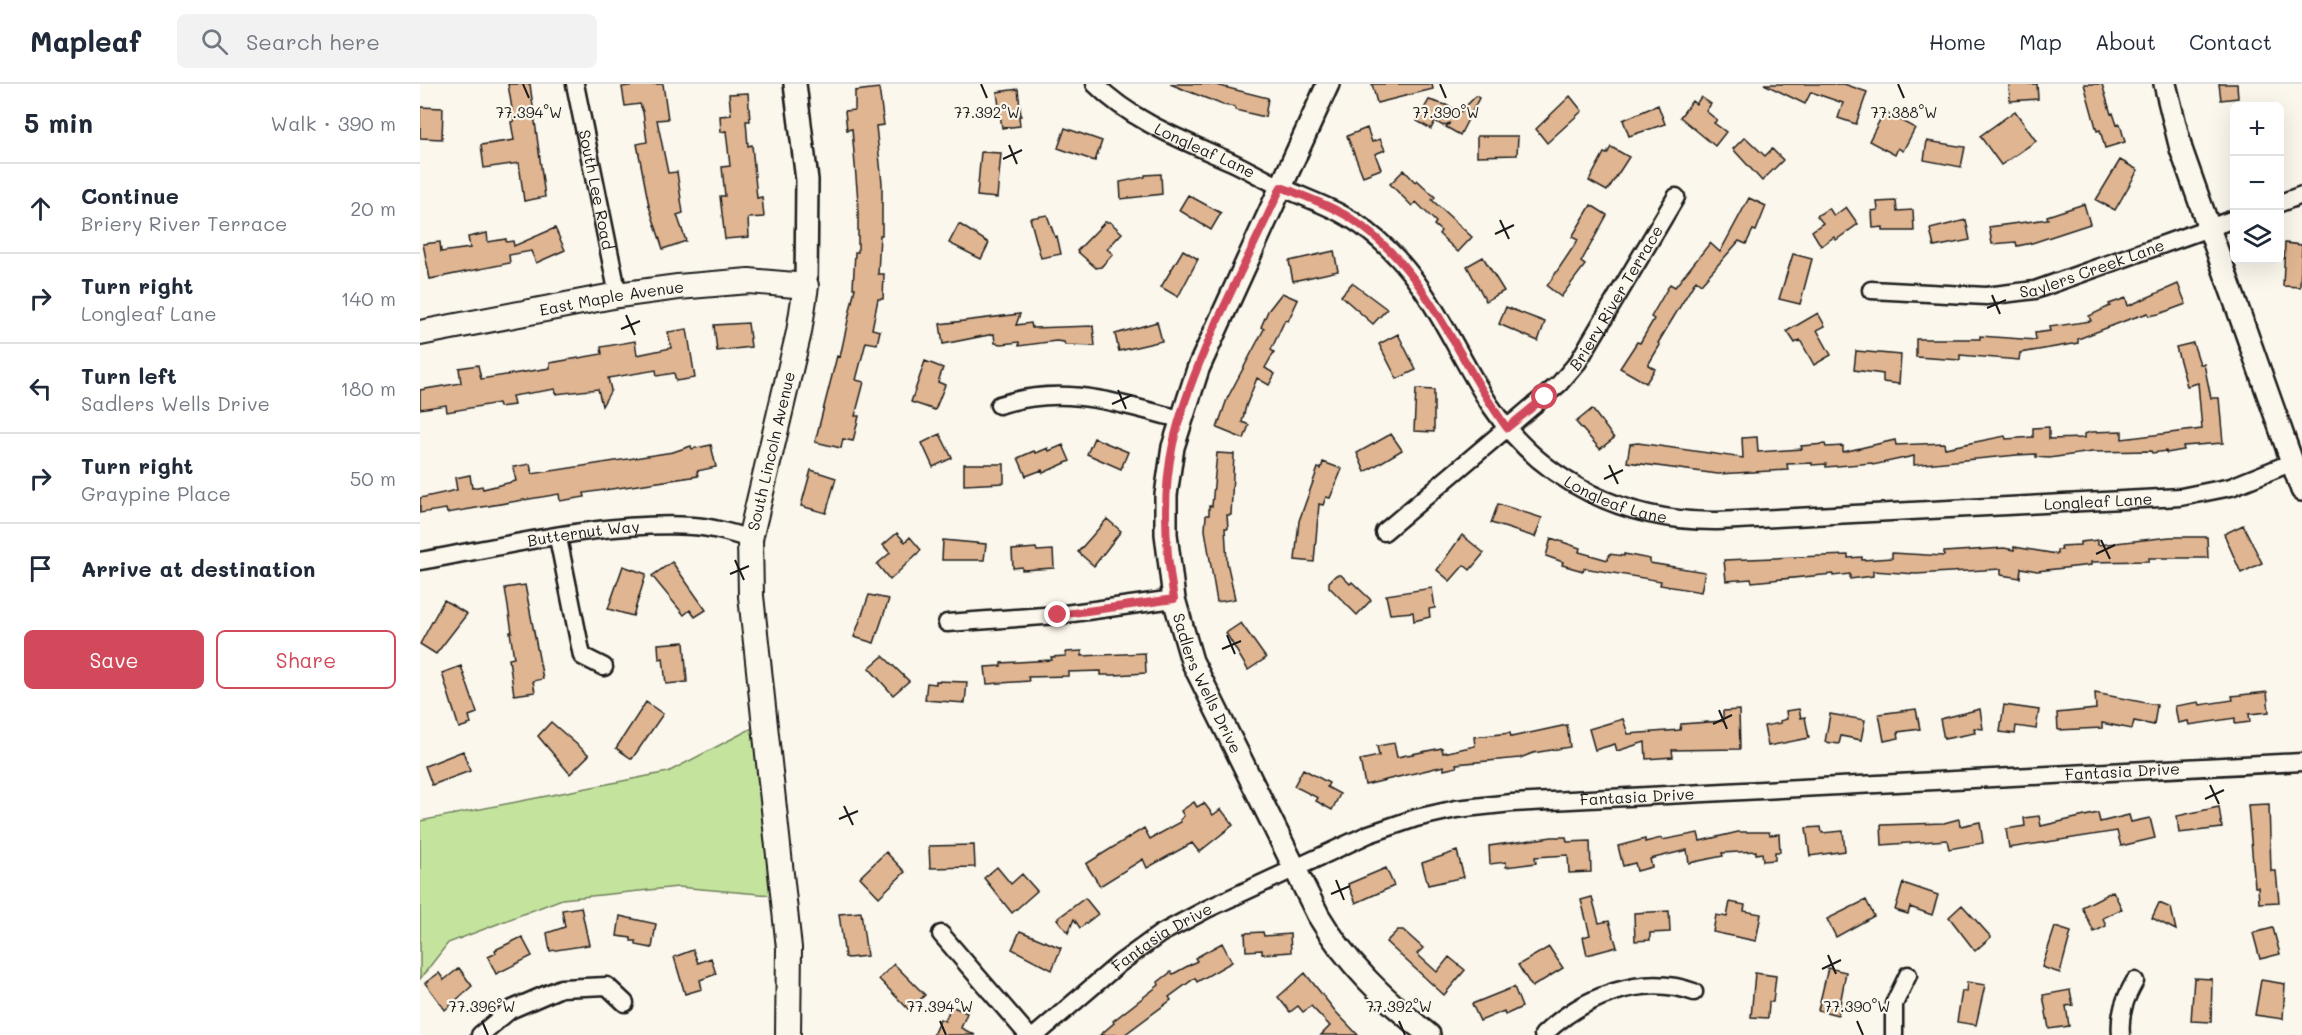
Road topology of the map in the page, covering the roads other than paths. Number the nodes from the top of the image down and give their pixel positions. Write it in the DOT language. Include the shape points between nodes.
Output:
graph roads {
  1 [pos="575,84"];
  2 [pos="795,84"];
  3 [pos="1095,84"];
  4 [pos="1328,84"];
  5 [pos="2165,84"];
  6 [pos="1281,187"];
  7 [pos="2302,195"];
  8 [pos="1676,197"];
  9 [pos="2284,202"];
  10 [pos="2230,221"];
  11 [pos="2209,228"];
  12 [pos="806,286"];
  13 [pos="1871,290"];
  14 [pos="618,295"];
  15 [pos="420,333"];
  16 [pos="999,405"];
  17 [pos="1180,419"];
  18 [pos="1507,428"];
  19 [pos="2293,462"];
  20 [pos="2302,490"];
  21 [pos="1384,532"];
  22 [pos="558,538"];
  23 [pos="750,539"];
  24 [pos="420,561"];
  25 [pos="1174,599"];
  26 [pos="947,623"];
  27 [pos="604,667"];
  28 [pos="2302,762"];
  29 [pos="1295,868"];
  30 [pos="941,934"];
  31 [pos="1908,975"];
  32 [pos="2135,981"];
  33 [pos="1694,992"];
  34 [pos="625,1003"];
  35 [pos="480,1035"];
  36 [pos="788,1035"];
  37 [pos="1028,1035"];
  38 [pos="1036,1035"];
  39 [pos="1429,1035"];
  40 [pos="1543,1035"];
  41 [pos="1894,1035"];
  42 [pos="2121,1035"];
  1 -- 14 [label="street, South Lee Road"];
  2 -- 12 [label="street, South Lincoln Avenue" via="807,180"];
  3 -- 6 [label="street, Longleaf Lane" via="1142,119"];
  4 -- 6 [label="street, Sadlers Wells Drive"];
  5 -- 11 [label="street" via="2181,149"];
  6 -- 17 [label="street, Sadlers Wells Drive" via="1198,369"];
  6 -- 18 [label="street, Longleaf Lane" via="1347,216 1394,253 1430,299"];
  7 -- 9 [label="street"];
  8 -- 18 [label="street, Briery River Terrace" via="1578,362 1559,384"];
  10 -- 11 [label="street, Saylers Creek Lane"];
  11 -- 13 [label="street, Saylers Creek Lane" via="2035,290 2008,295"];
  11 -- 19 [label="street"];
  12 -- 14 [label="main road, East Maple Avenue" via="749,281"];
  12 -- 23 [label="main road, South Lincoln Avenue" via="799,332"];
  14 -- 15 [label="main road, East Maple Avenue"];
  16 -- 17 [label="street" via="1042,395 1073,394"];
  17 -- 25 [label="street, Sadlers Wells Drive" via="1166,495"];
  18 -- 19 [label="street, Longleaf Lane" via="1546,465 1581,490 1637,512 1696,521 2181,497 2231,487"];
  18 -- 21 [label="street, Briery River Terrace"];
  19 -- 20 [label="street"];
  22 -- 23 [label="street, Butternut Way" via="652,526 694,526"];
  22 -- 24 [label="street, Butternut Way"];
  22 -- 27 [label="street" via="582,656"];
  23 -- 36 [label="main road, South Lincoln Avenue" via="751,596 789,948"];
  25 -- 26 [label="street" via="1058,615"];
  25 -- 29 [label="street, Sadlers Wells Drive" via="1192,661"];
  28 -- 29 [label="street, Fantasia Drive" via="1501,804 1416,818 1369,834"];
  29 -- 38 [label="street, Fantasia Drive" via="1160,934"];
  29 -- 39 [label="street, Sadlers Wells Drive" via="1342,952 1385,1000"];
  30 -- 37 [label="street"];
  31 -- 41 [label="street" via="1894,1005"];
  32 -- 42 [label="street" via="2121,1012"];
  33 -- 40 [label="street" via="1659,984 1621,990 1585,1006"];
  34 -- 35 [label="street" via="607,987 561,988 510,1010"];
}
